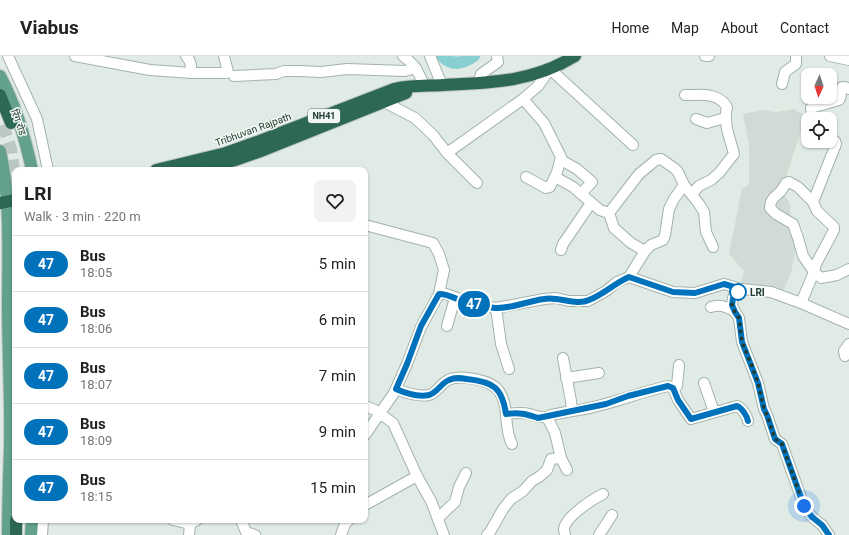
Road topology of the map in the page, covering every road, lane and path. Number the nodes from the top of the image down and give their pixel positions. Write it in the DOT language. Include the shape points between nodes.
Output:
graph roads {
  1 [pos="8,56"];
  2 [pos="75,56"];
  3 [pos="186,56"];
  4 [pos="224,56"];
  5 [pos="403,56"];
  6 [pos="430,56"];
  7 [pos="497,56"];
  8 [pos="575,56"];
  9 [pos="705,56"];
  10 [pos="709,56"];
  11 [pos="796,56"];
  12 [pos="830,56"];
  13 [pos="849,60"];
  14 [pos="416,68"];
  15 [pos="550,69"];
  16 [pos="192,73"];
  17 [pos="0,76"];
  18 [pos="234,76"];
  19 [pos="478,84"];
  20 [pos="782,84"];
  21 [pos="442,85"];
  22 [pos="424,86"];
  23 [pos="849,89"];
  24 [pos="0,95"];
  25 [pos="685,95"];
  26 [pos="523,99"];
  27 [pos="384,102"];
  28 [pos="811,112"];
  29 [pos="725,118"];
  30 [pos="696,119"];
  31 [pos="5,121"];
  32 [pos="633,145"];
  33 [pos="834,148"];
  34 [pos="0,151"];
  35 [pos="448,153"];
  36 [pos="561,160"];
  37 [pos="31,167"];
  38 [pos="47,167"];
  39 [pos="168,167"];
  40 [pos="210,167"];
  41 [pos="526,177"];
  42 [pos="555,177"];
  43 [pos="477,183"];
  44 [pos="684,185"];
  45 [pos="581,194"];
  46 [pos="692,194"];
  47 [pos="7,202"];
  48 [pos="813,202"];
  49 [pos="591,203"];
  50 [pos="609,213"];
  51 [pos="4,218"];
  52 [pos="368,226"];
  53 [pos="714,247"];
  54 [pos="561,250"];
  55 [pos="645,251"];
  56 [pos="849,269"];
  57 [pos="814,272"];
  58 [pos="629,277"];
  59 [pos="741,289"];
  60 [pos="439,294"];
  61 [pos="454,298"];
  62 [pos="802,302"];
  63 [pos="711,307"];
  64 [pos="4,308"];
  65 [pos="496,308"];
  66 [pos="735,312"];
  67 [pos="849,324"];
  68 [pos="447,326"];
  69 [pos="849,344"];
  70 [pos="845,356"];
  71 [pos="563,358"];
  72 [pos="679,365"];
  73 [pos="509,369"];
  74 [pos="599,373"];
  75 [pos="566,378"];
  76 [pos="704,383"];
  77 [pos="673,388"];
  78 [pos="396,389"];
  79 [pos="368,407"];
  80 [pos="572,411"];
  81 [pos="714,412"];
  82 [pos="380,413"];
  83 [pos="506,414"];
  84 [pos="546,417"];
  85 [pos="748,421"];
  86 [pos="368,431"];
  87 [pos="512,444"];
  88 [pos="561,458"];
  89 [pos="567,470"];
  90 [pos="466,473"];
  91 [pos="417,476"];
  92 [pos="603,494"];
  93 [pos="368,503"];
  94 [pos="4,512"];
  95 [pos="612,515"];
  96 [pos="438,518"];
  97 [pos="16,523"];
  98 [pos="23,523"];
  99 [pos="32,523"];
  100 [pos="43,523"];
  101 [pos="193,523"];
  102 [pos="242,523"];
  103 [pos="346,523"];
  104 [pos="8,535"];
  105 [pos="16,535"];
  106 [pos="23,535"];
  107 [pos="31,535"];
  108 [pos="42,535"];
  109 [pos="189,535"];
  110 [pos="255,535"];
  111 [pos="341,535"];
  112 [pos="444,535"];
  113 [pos="487,535"];
  114 [pos="565,535"];
  115 [pos="598,535"];
  116 [pos="829,535"];
  1 -- 38 [label="street" via="37,119"];
  2 -- 16 [label="street" via="150,70"];
  3 -- 16 [label="street" via="189,58"];
  4 -- 16 [label="street" via="228,72"];
  5 -- 14 [label="street"];
  6 -- 21 [label="street"];
  7 -- 19 [label="street" via="498,62 481,74"];
  8 -- 15 [label="highway, Tribhuvan Rajpath / NH41"];
  9 -- 10 [label="street"];
  11 -- 20 [label="street" via="796,64 785,72"];
  12 -- 13 [label="street"];
  14 -- 18 [label="street" via="405,71 284,71 276,74"];
  14 -- 22 [label="street"];
  15 -- 19 [label="highway, Tribhuvan Rajpath / NH41" via="521,78"];
  15 -- 26 [label="street" via="538,86"];
  15 -- 32 [label="street"];
  17 -- 37 [label="main road, रिंग रोड" via="26,139"];
  19 -- 21 [label="highway, Tribhuvan Rajpath / NH41"];
  21 -- 22 [label="highway, Tribhuvan Rajpath / NH41"];
  22 -- 27 [label="highway, Tribhuvan Rajpath / NH41"];
  22 -- 39 [label="highway, Tribhuvan Rajpath / NH41" via="394,89 226,153"];
  23 -- 28 [label="street" via="842,87 839,100 811,108"];
  24 -- 31 [label="highway"];
  25 -- 29 [label="street" via="708,95 723,101 727,107"];
  26 -- 35 [label="street"];
  26 -- 36 [label="street" via="544,123"];
  27 -- 35 [label="street" via="415,118 434,135"];
  27 -- 40 [label="highway, Tribhuvan Rajpath / NH41" via="261,151"];
  29 -- 30 [label="street" via="707,123"];
  29 -- 46 [label="street" via="734,154 719,173 699,186"];
  33 -- 48 [label="street"];
  34 -- 47 [label="main road"];
  35 -- 43 [label="street"];
  36 -- 42 [label="street"];
  36 -- 45 [label="street" via="592,182"];
  41 -- 42 [label="street" via="548,188"];
  42 -- 45 [label="street"];
  44 -- 46 [label="street"];
  44 -- 50 [label="street" via="674,168 661,160 656,160 639,174"];
  44 -- 55 [label="street" via="669,209 663,240"];
  45 -- 49 [label="street"];
  46 -- 53 [label="street" via="704,212 706,232"];
  47 -- 51 [label="main road"];
  48 -- 57 [label="street" via="834,227"];
  48 -- 57 [label="street" via="798,187 788,182 773,197 770,208 793,224 804,256"];
  49 -- 50 [label="street"];
  49 -- 54 [label="street"];
  50 -- 55 [label="street" via="614,228 626,240"];
  51 -- 64 [label="main road"];
  52 -- 60 [label="street" via="433,243 444,270"];
  55 -- 58 [label="street"];
  56 -- 57 [label="street" via="826,278 821,278"];
  57 -- 62 [label="street"];
  58 -- 59 [label="street" via="673,292 695,293 724,284"];
  58 -- 65 [label="street" via="588,301 556,298"];
  59 -- 62 [label="street" via="771,292"];
  59 -- 66 [label="street" via="733,298"];
  60 -- 61 [label="street"];
  60 -- 78 [label="street" via="421,326"];
  61 -- 65 [label="street"];
  61 -- 68 [label="street"];
  62 -- 67 [label="street"];
  63 -- 66 [label="street" via="727,307"];
  64 -- 94 [label="main road" via="10,447"];
  65 -- 73 [label="street" via="501,344"];
  66 -- 116 [label="street" via="739,318 742,342 775,439 782,444 804,506"];
  69 -- 70 [label="street" via="844,351"];
  71 -- 75 [label="street"];
  72 -- 77 [label="street" via="677,386"];
  74 -- 75 [label="street"];
  75 -- 80 [label="street"];
  76 -- 81 [label="street"];
  77 -- 80 [label="street" via="668,386"];
  77 -- 81 [label="street" via="691,419"];
  78 -- 82 [label="street"];
  78 -- 83 [label="street" via="409,394 427,395 454,378 485,381 499,390"];
  79 -- 82 [label="street"];
  80 -- 84 [label="street"];
  81 -- 85 [label="street" via="737,406"];
  82 -- 86 [label="street"];
  82 -- 91 [label="street" via="393,423"];
  83 -- 84 [label="street" via="521,413 538,418"];
  83 -- 87 [label="street" via="507,432"];
  84 -- 88 [label="street" via="554,433"];
  88 -- 89 [label="street"];
  88 -- 113 [label="street" via="551,459 547,470 539,478 511,498"];
  90 -- 96 [label="street" via="455,502"];
  91 -- 93 [label="street"];
  91 -- 96 [label="street" via="432,501"];
  92 -- 114 [label="street" via="583,506 565,524"];
  94 -- 104 [label="main road"];
  95 -- 115 [label="street"];
  96 -- 112 [label="street"];
  97 -- 105 [label="highway"];
  98 -- 106 [label="highway"];
  99 -- 107 [label="main road"];
  100 -- 108 [label="street"];
  101 -- 109 [label="street"];
  102 -- 110 [label="street" via="246,532"];
  103 -- 111 [label="street"];
}
